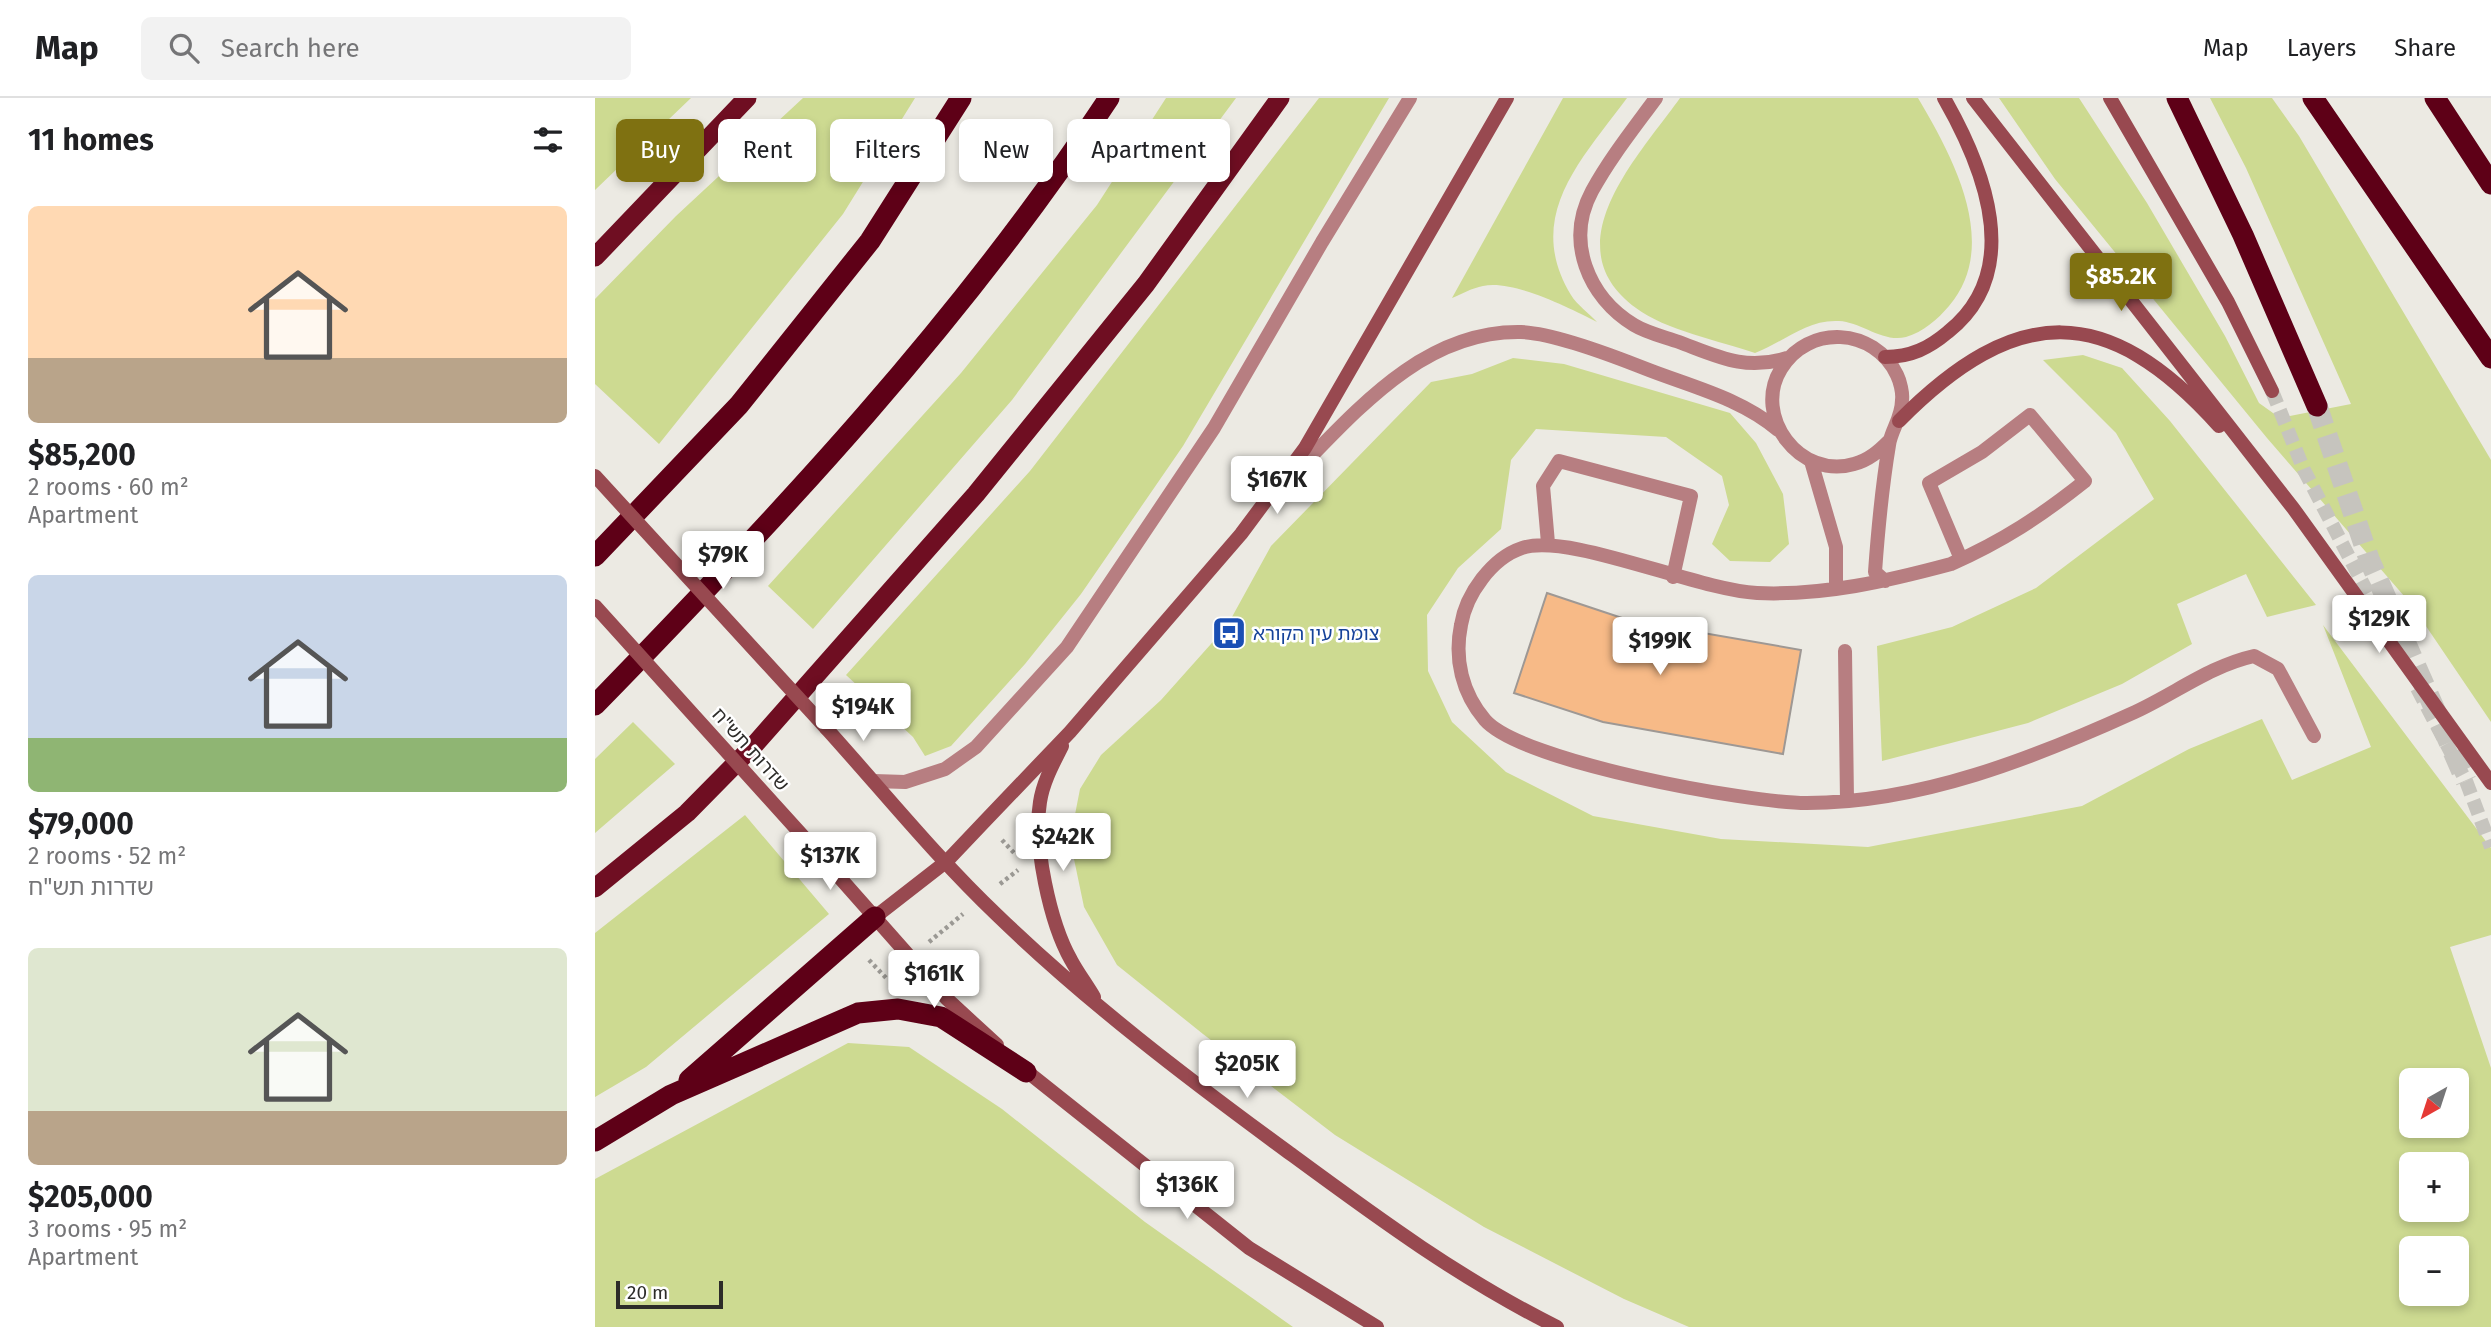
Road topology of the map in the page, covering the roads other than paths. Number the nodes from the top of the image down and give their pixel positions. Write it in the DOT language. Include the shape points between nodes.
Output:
graph roads {
  1 [pos="747,98"];
  2 [pos="961,98"];
  3 [pos="1108,98"];
  4 [pos="1280,98"];
  5 [pos="1410,98"];
  6 [pos="1507,98"];
  7 [pos="1656,98"];
  8 [pos="1944,98"];
  9 [pos="1973,98"];
  10 [pos="2110,98"];
  11 [pos="2177,98"];
  12 [pos="2313,98"];
  13 [pos="2435,98"];
  14 [pos="2491,184"];
  15 [pos="595,257"];
  16 [pos="1885,357"];
  17 [pos="1787,358"];
  18 [pos="2491,358"];
  19 [pos="2272,391"];
  20 [pos="2317,407"];
  21 [pos="1899,421"];
  22 [pos="1778,430"];
  23 [pos="1889,441"];
  24 [pos="1811,461"];
  25 [pos="595,477"];
  26 [pos="1264,504"];
  27 [pos="2293,508"];
  28 [pos="1548,543"];
  29 [pos="595,556"];
  30 [pos="1961,559"];
  31 [pos="1673,576"];
  32 [pos="1885,581"];
  33 [pos="1836,589"];
  34 [pos="595,606"];
  35 [pos="1845,651"];
  36 [pos="595,705"];
  37 [pos="1070,732"];
  38 [pos="2314,736"];
  39 [pos="874,781"];
  40 [pos="2491,783"];
  41 [pos="1847,800"];
  42 [pos="947,861"];
  43 [pos="595,888"];
  44 [pos="875,916"];
  45 [pos="1103,1010"];
  46 [pos="1026,1072"];
  47 [pos="671,1095"];
  48 [pos="595,1141"];
  49 [pos="1377,1327"];
  50 [pos="1557,1327"];
  1 -- 15 [label="highway"];
  2 -- 29 [label="highway" via="861,252 739,404"];
  3 -- 36 [label="highway" via="1070,155 913,357 796,492"];
  4 -- 43 [label="highway" via="1146,284 976,494 756,743 687,813"];
  5 -- 39 [label="lane" via="1214,428 1067,647 976,747 945,769 905,782"];
  6 -- 26 [label="main road" via="1305,448"];
  7 -- 17 [label="lane" via="1590,193 1581,235 1587,274 1614,312 1637,327 1735,362 1758,366"];
  8 -- 16 [label="main road" via="1983,184 1991,220 1989,275 1961,322 1915,354"];
  9 -- 27 [label="main road"];
  10 -- 19 [label="main road" via="2222,291"];
  11 -- 20 [label="highway" via="2243,235"];
  12 -- 18 [label="highway"];
  13 -- 14 [label="highway"];
  16 -- 17 [label="lane" via="1868,343 1847,336 1825,337"];
  16 -- 21 [label="lane" via="1898,376 1903,398"];
  17 -- 22 [label="lane" via="1772,393"];
  21 -- 23 [label="lane"];
  21 -- 27 [label="main road" via="1932,388 1975,357 2018,337 2069,332 2105,338 2158,368 2194,400"];
  22 -- 24 [label="lane"];
  22 -- 26 [label="lane" via="1756,411 1611,355 1524,332 1484,335 1450,345 1380,389"];
  23 -- 24 [label="lane" via="1854,465"];
  23 -- 32 [label="lane" via="1875,572"];
  24 -- 33 [label="lane" via="1836,547"];
  25 -- 39 [label="main road, bridge"];
  26 -- 37 [label="main road"];
  27 -- 40 [label="main road"];
  28 -- 31 [label="lane"];
  28 -- 31 [label="lane" via="1543,486 1559,461 1692,496"];
  28 -- 41 [label="lane" via="1520,548 1497,564 1476,586 1461,621 1457,661 1469,698 1487,723 1522,744 1573,761 1704,790 1805,803"];
  30 -- 30 [label="lane" via="1929,483 1982,453 2030,415 2085,481 1999,543"];
  30 -- 32 [label="lane"];
  31 -- 33 [label="lane" via="1756,593"];
  32 -- 33 [label="lane"];
  34 -- 44 [label="main road, שדרות תש\"ח, bridge"];
  35 -- 41 [label="lane"];
  37 -- 42 [label="main road"];
  37 -- 45 [label="main road" via="1039,802 1044,866 1056,922 1070,959"];
  38 -- 41 [label="lane" via="2278,669 2254,656 2227,662 2140,710 2018,761 1876,798"];
  39 -- 42 [label="main road"];
  42 -- 44 [label="main road"];
  42 -- 45 [label="main road"];
  44 -- 46 [label="main road, שדרות תש\"ח" via="947,999"];
  44 -- 47 [label="highway"];
  45 -- 50 [label="main road" via="1400,1235 1476,1285"];
  46 -- 47 [label="highway" via="941,1017 898,1009 858,1013"];
  46 -- 49 [label="main road, שדרות תש\"ח" via="1249,1248"];
  47 -- 48 [label="highway"];
}
